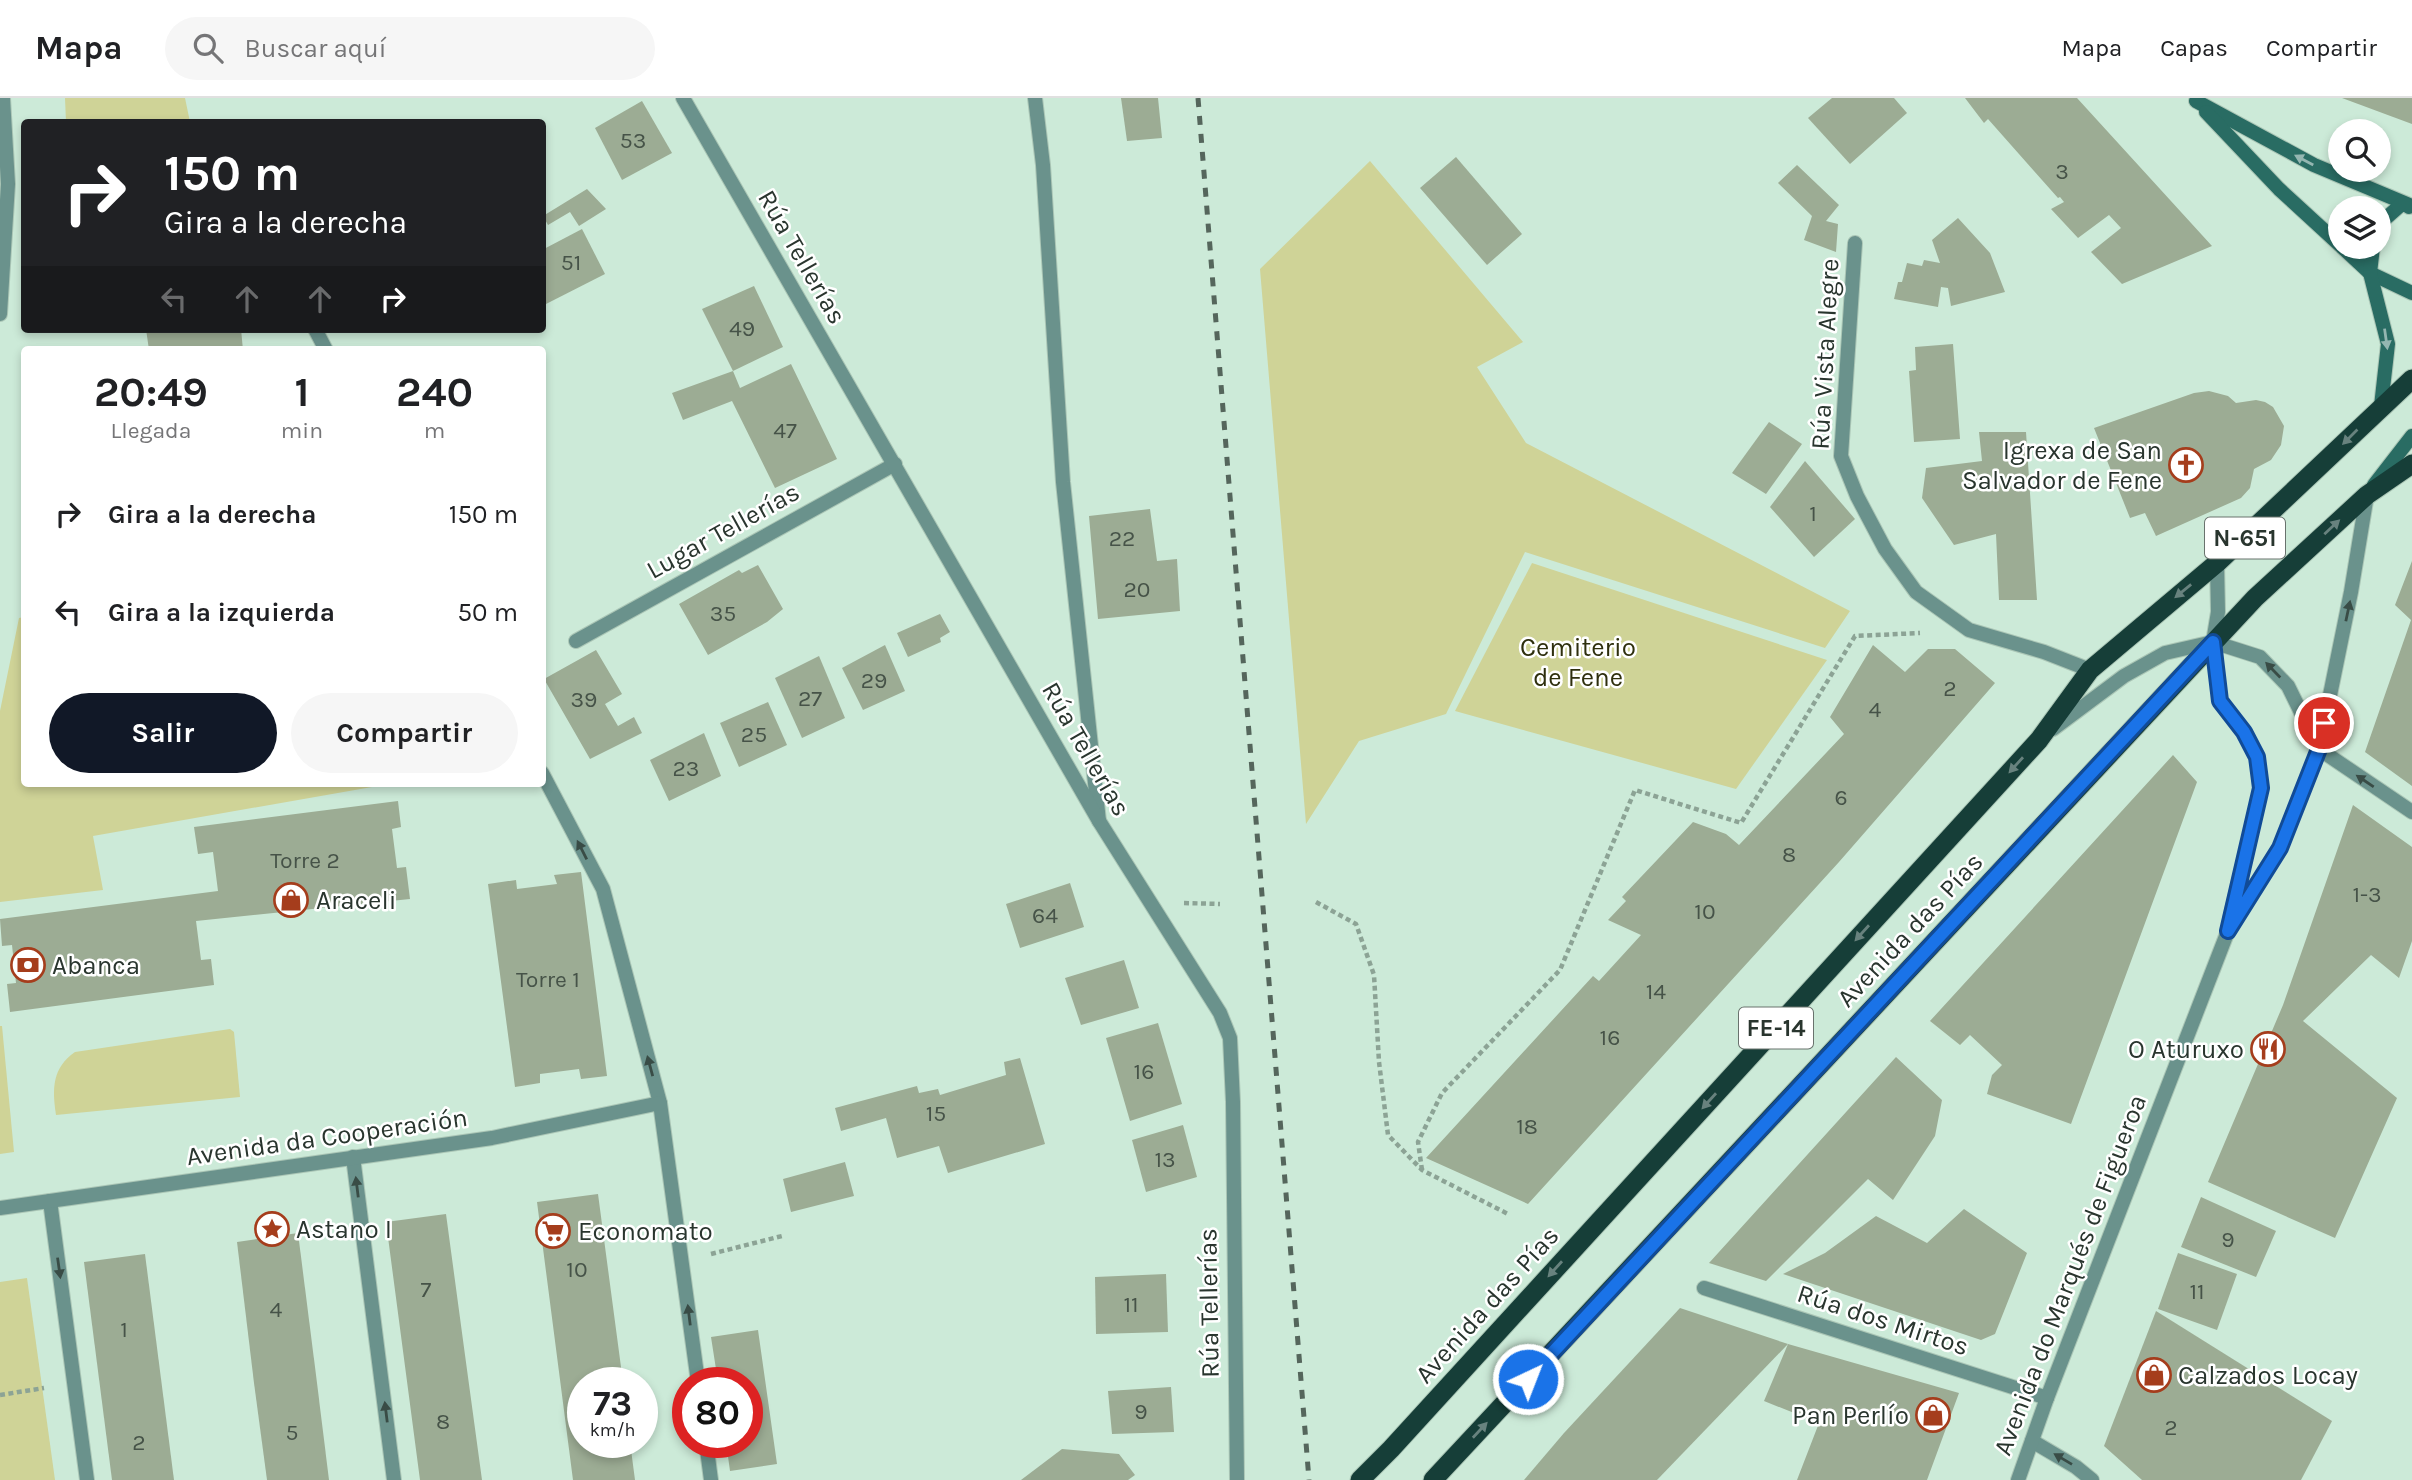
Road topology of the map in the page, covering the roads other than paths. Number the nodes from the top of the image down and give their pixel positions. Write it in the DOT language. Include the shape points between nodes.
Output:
graph roads {
  1 [pos="3,98"];
  2 [pos="683,98"];
  3 [pos="1035,98"];
  4 [pos="2194,100"];
  5 [pos="21,182"];
  6 [pos="8,184"];
  7 [pos="2409,206"];
  8 [pos="2391,217"];
  9 [pos="2328,234"];
  10 [pos="1854,243"];
  11 [pos="2355,259"];
  12 [pos="2372,259"];
  13 [pos="2370,273"];
  14 [pos="2412,293"];
  15 [pos="1,304"];
  16 [pos="2412,379"];
  17 [pos="2381,406"];
  18 [pos="2412,436"];
  19 [pos="895,464"];
  20 [pos="2412,464"];
  21 [pos="2367,495"];
  22 [pos="2217,563"];
  23 [pos="2161,608"];
  24 [pos="576,641"];
  25 [pos="2213,642"];
  26 [pos="2090,670"];
  27 [pos="2039,740"];
  28 [pos="2319,749"];
  29 [pos="546,781"];
  30 [pos="2412,812"];
  31 [pos="1099,821"];
  32 [pos="2228,931"];
  33 [pos="660,1103"];
  34 [pos="353,1157"];
  35 [pos="50,1200"];
  36 [pos="0,1208"];
  37 [pos="1704,1288"];
  38 [pos="696,1367"];
  39 [pos="2047,1398"];
  40 [pos="2032,1441"];
  41 [pos="708,1458"];
  42 [pos="87,1480"];
  43 [pos="394,1480"];
  44 [pos="710,1480"];
  45 [pos="1237,1480"];
  46 [pos="1360,1480"];
  47 [pos="1433,1480"];
  48 [pos="2018,1480"];
  49 [pos="2092,1480"];
  1 -- 6 [label="street"];
  2 -- 19 [label="street, Rúa Tellerías"];
  3 -- 31 [label="street" via="1063,482"];
  7 -- 4 [label="main road, one-way" via="2314,165"];
  4 -- 9 [label="main road"];
  5 -- 6 [label="street"];
  6 -- 15 [label="street"];
  7 -- 8 [label="main road"];
  10 -- 26 [label="street, Rúa Vista Alegre" via="1842,456 1885,549 1916,592 1969,630"];
  11 -- 13 [label="main road"];
  12 -- 13 [label="main road"];
  13 -- 14 [label="main road"];
  13 -- 17 [label="main road, one-way" via="2388,344"];
  16 -- 17 [label="highway, N-651"];
  17 -- 22 [label="highway, N-651, one-way"];
  18 -- 21 [label="main road"];
  19 -- 24 [label="street, Lugar Tellerías"];
  19 -- 31 [label="street, Rúa Tellerías"];
  20 -- 21 [label="highway, Avenida das Pías / FE-14"];
  25 -- 21 [label="highway, Avenida das Pías / FE-14, one-way"];
  28 -- 21 [label="street, Avenida do Marqués de Figueroa, one-way"];
  22 -- 23 [label="highway, N-651, one-way"];
  22 -- 25 [label="street"];
  23 -- 26 [label="highway, Avenida das Pías / FE-14"];
  25 -- 27 [label="street" via="2165,653 2124,676"];
  28 -- 25 [label="street, one-way" via="2288,686 2260,657"];
  25 -- 32 [label="street" via="2220,701 2257,757 2261,788"];
  47 -- 25 [label="highway, Avenida das Pías / FE-14, one-way"];
  26 -- 27 [label="highway, Avenida das Pías / FE-14"];
  27 -- 46 [label="highway, Avenida das Pías / FE-14, one-way"];
  30 -- 28 [label="street, one-way"];
  28 -- 32 [label="street, Avenida do Marqués de Figueroa" via="2280,848"];
  33 -- 29 [label="street, one-way" via="603,889"];
  31 -- 45 [label="street, Rúa Tellerías" via="1220,1013 1230,1038"];
  32 -- 39 [label="street, Avenida do Marqués de Figueroa"];
  33 -- 34 [label="street, Avenida da Cooperación" via="492,1138"];
  38 -- 33 [label="street, one-way"];
  34 -- 35 [label="street, Avenida da Cooperación"];
  43 -- 34 [label="street, one-way"];
  35 -- 36 [label="street, Avenida da Cooperación"];
  35 -- 42 [label="street, one-way"];
  37 -- 39 [label="street, Rúa dos Mirtos"];
  39 -- 40 [label="street, Avenida do Marqués de Figueroa"];
  40 -- 48 [label="street, Avenida do Marqués de Figueroa"];
  49 -- 40 [label="street, one-way"];
  41 -- 44 [label="street"];
}
